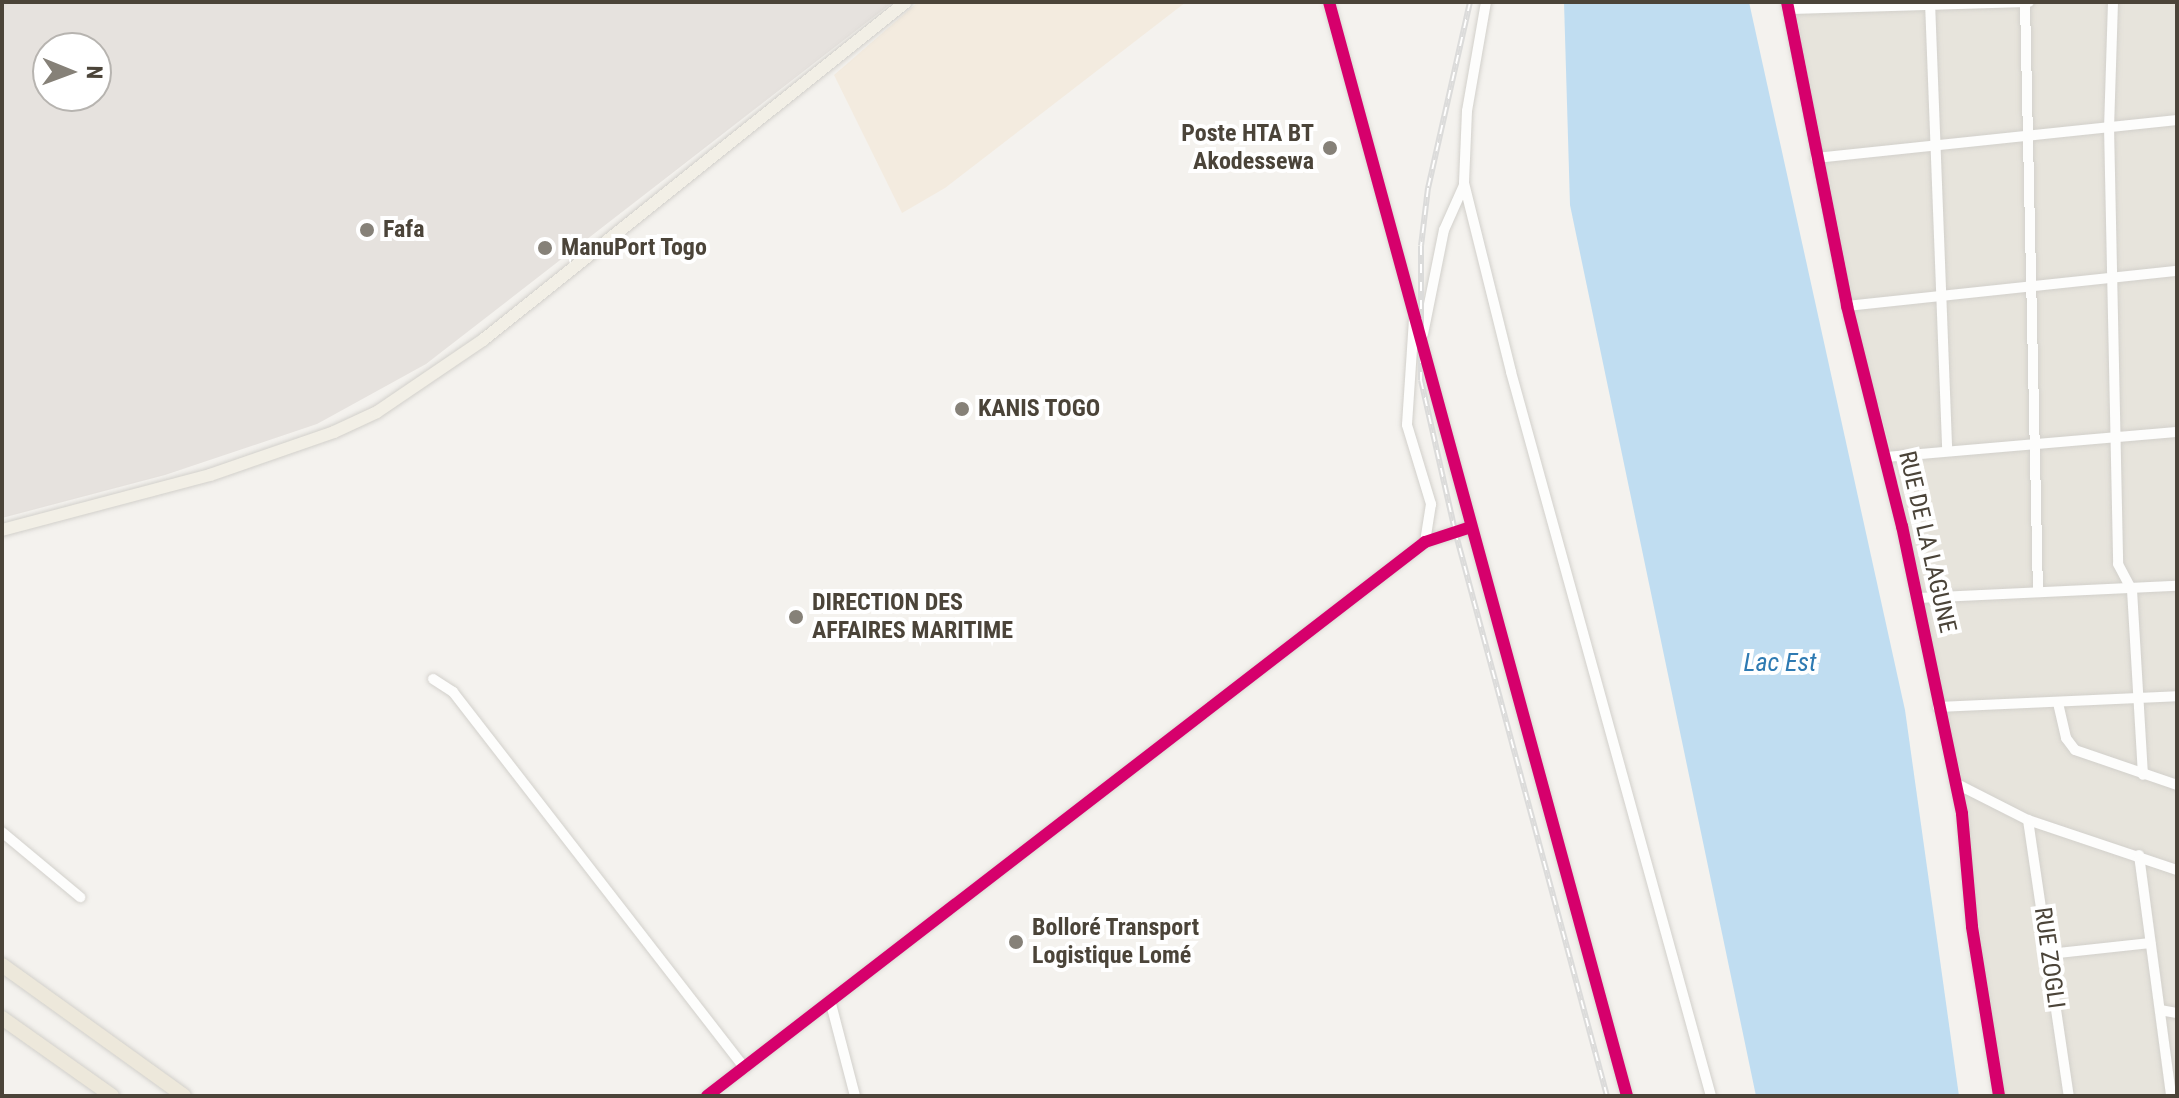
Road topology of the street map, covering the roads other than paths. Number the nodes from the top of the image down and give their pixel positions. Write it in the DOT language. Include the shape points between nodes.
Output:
graph roads {
  1 [pos="906,2"];
  2 [pos="1329,2"];
  3 [pos="1486,2"];
  4 [pos="2026,2"];
  5 [pos="2113,2"];
  6 [pos="1930,4"];
  7 [pos="1787,5"];
  8 [pos="1850,5"];
  9 [pos="2177,120"];
  10 [pos="2109,126"];
  11 [pos="2028,136"];
  12 [pos="1935,146"];
  13 [pos="1816,158"];
  14 [pos="1464,183"];
  15 [pos="2177,271"];
  16 [pos="2116,279"];
  17 [pos="2029,289"];
  18 [pos="1941,298"];
  19 [pos="1847,306"];
  20 [pos="1415,309"];
  21 [pos="1423,334"];
  22 [pos="2177,432"];
  23 [pos="2113,434"];
  24 [pos="2031,445"];
  25 [pos="1947,450"];
  26 [pos="1885,457"];
  27 [pos="1471,527"];
  28 [pos="2,530"];
  29 [pos="1425,542"];
  30 [pos="2177,586"];
  31 [pos="2132,590"];
  32 [pos="2038,591"];
  33 [pos="1918,598"];
  34 [pos="433,679"];
  35 [pos="2177,696"];
  36 [pos="2137,699"];
  37 [pos="2058,703"];
  38 [pos="1938,707"];
  39 [pos="2143,775"];
  40 [pos="1955,783"];
  41 [pos="2177,785"];
  42 [pos="2028,820"];
  43 [pos="2,832"];
  44 [pos="2139,855"];
  45 [pos="2177,870"];
  46 [pos="80,897"];
  47 [pos="2150,943"];
  48 [pos="2049,954"];
  49 [pos="2,965"];
  50 [pos="830,1000"];
  51 [pos="2160,1010"];
  52 [pos="2177,1013"];
  53 [pos="2,1018"];
  54 [pos="745,1068"];
  55 [pos="112,1096"];
  56 [pos="184,1096"];
  57 [pos="707,1096"];
  58 [pos="855,1096"];
  59 [pos="1627,1096"];
  60 [pos="1711,1096"];
  61 [pos="1999,1096"];
  62 [pos="2069,1096"];
  63 [pos="2171,1096"];
  1 -- 28 [label="main road" via="483,340 377,412 210,475"];
  2 -- 20 [label="street"];
  3 -- 14 [label="street" via="1467,111"];
  4 -- 6 [label="street"];
  4 -- 11 [label="street"];
  5 -- 10 [label="street"];
  6 -- 8 [label="street"];
  6 -- 12 [label="street"];
  7 -- 8 [label="street"];
  7 -- 13 [label="street, RUE DE LA LAGUNE"];
  9 -- 10 [label="street"];
  10 -- 11 [label="street"];
  10 -- 16 [label="street"];
  11 -- 12 [label="street"];
  11 -- 17 [label="street"];
  12 -- 13 [label="street"];
  12 -- 18 [label="street"];
  13 -- 19 [label="street, RUE DE LA LAGUNE"];
  14 -- 21 [label="street" via="1444,230"];
  14 -- 60 [label="street"];
  15 -- 16 [label="street"];
  16 -- 17 [label="street"];
  16 -- 23 [label="street"];
  17 -- 18 [label="street"];
  17 -- 24 [label="street"];
  18 -- 19 [label="street"];
  18 -- 25 [label="street"];
  19 -- 26 [label="street, RUE DE LA LAGUNE"];
  20 -- 21 [label="street"];
  20 -- 29 [label="street" via="1407,425 1431,504"];
  21 -- 27 [label="street"];
  22 -- 23 [label="street"];
  23 -- 24 [label="street"];
  23 -- 31 [label="street" via="2118,564"];
  24 -- 25 [label="street"];
  24 -- 32 [label="street"];
  25 -- 26 [label="street"];
  26 -- 33 [label="street, RUE DE LA LAGUNE"];
  27 -- 29 [label="street"];
  27 -- 59 [label="street"];
  29 -- 50 [label="street"];
  30 -- 31 [label="street"];
  31 -- 32 [label="street"];
  31 -- 36 [label="street"];
  32 -- 33 [label="street"];
  33 -- 38 [label="street, RUE DE LA LAGUNE"];
  34 -- 54 [label="street" via="453,692"];
  35 -- 36 [label="street"];
  36 -- 37 [label="street"];
  36 -- 39 [label="street"];
  37 -- 38 [label="street"];
  37 -- 39 [label="street" via="2066,738 2075,750"];
  38 -- 40 [label="street, RUE DE LA LAGUNE"];
  39 -- 41 [label="street"];
  40 -- 42 [label="street"];
  40 -- 61 [label="street, RUE DE LA LAGUNE"];
  42 -- 44 [label="street"];
  42 -- 48 [label="street, RUE ZOGLI"];
  43 -- 46 [label="street"];
  44 -- 45 [label="street"];
  44 -- 47 [label="street"];
  47 -- 48 [label="street"];
  47 -- 51 [label="street"];
  48 -- 62 [label="street, RUE ZOGLI"];
  49 -- 56 [label="highway"];
  50 -- 54 [label="street"];
  50 -- 58 [label="street"];
  51 -- 52 [label="street"];
  51 -- 63 [label="street"];
  53 -- 55 [label="highway"];
  54 -- 57 [label="street"];
}
